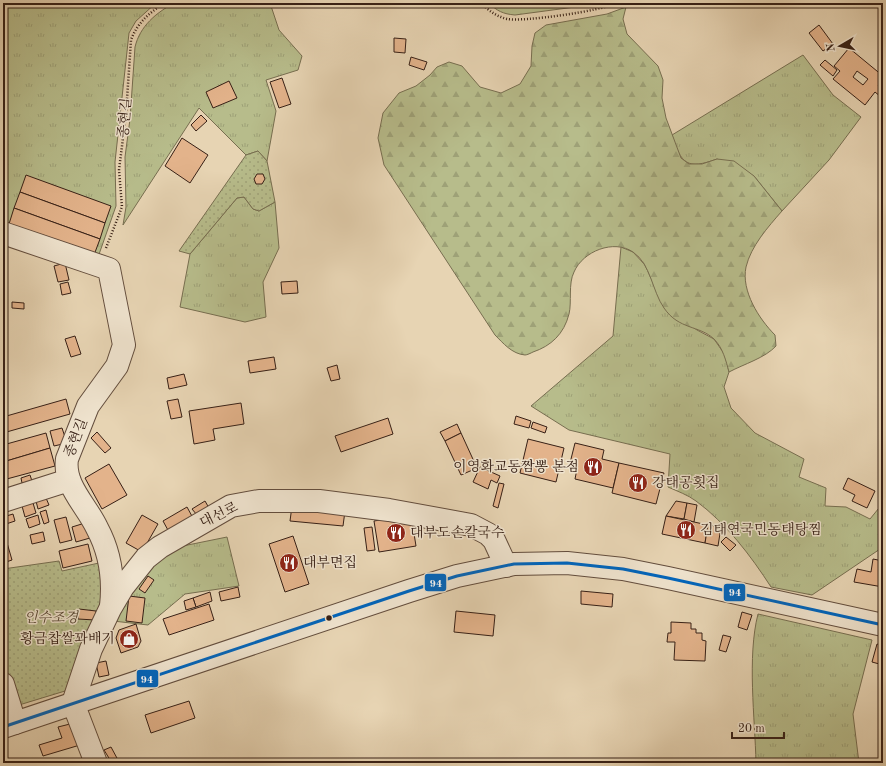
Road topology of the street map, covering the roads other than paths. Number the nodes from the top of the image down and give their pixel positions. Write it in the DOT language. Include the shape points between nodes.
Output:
graph roads {
  1 [pos="3,233"];
  2 [pos="69,480"];
  3 [pos="3,501"];
  4 [pos="506,566"];
  5 [pos="110,609"];
  6 [pos="883,625"];
  7 [pos="3,684"];
  8 [pos="73,703"];
  9 [pos="9,725"];
  10 [pos="96,763"];
  1 -- 2 [label="street, 종현길" via="109,269 124,345 117,366 88,406 67,459 65,468"];
  2 -- 3 [label="street"];
  2 -- 5 [label="street, 종현길" via="98,528 106,552 112,573"];
  4 -- 5 [label="street, 대선로" via="494,540 471,525 319,501 259,501 231,506 160,547 136,571"];
  4 -- 6 [label="street" via="539,562 623,569"];
  4 -- 8 [label="street" via="457,576 409,590"];
  5 -- 8 [label="street, 대선로" via="91,649"];
  7 -- 9 [label="street"];
  8 -- 9 [label="street"];
  8 -- 10 [label="street"];
}
